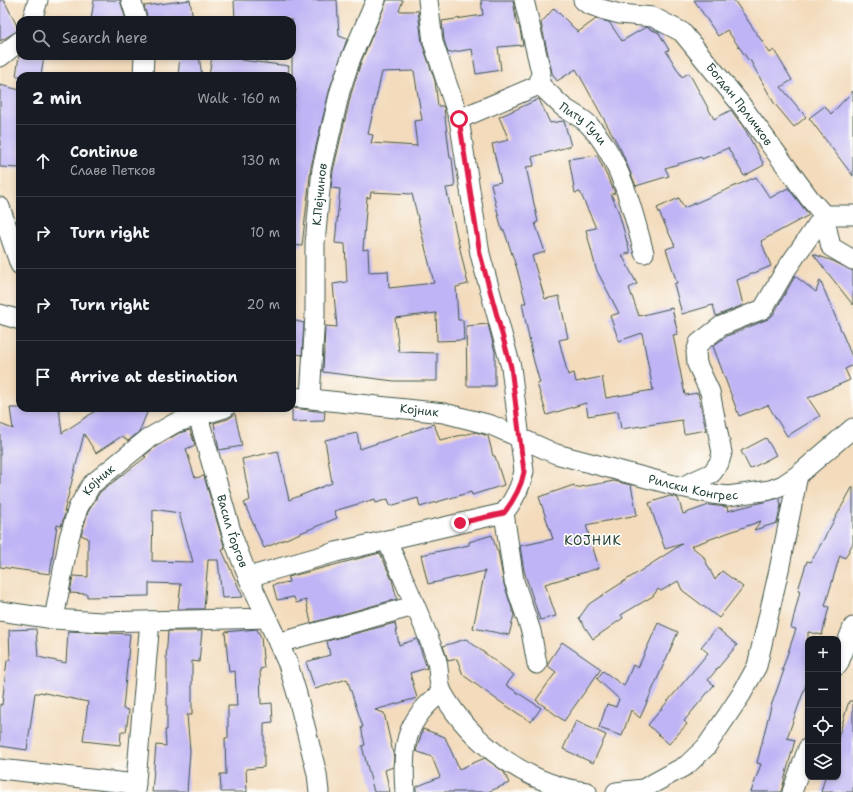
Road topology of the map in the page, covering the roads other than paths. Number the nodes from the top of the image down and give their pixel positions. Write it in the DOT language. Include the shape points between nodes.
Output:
graph roads {
  1 [pos="38,0"];
  2 [pos="131,0"];
  3 [pos="376,0"];
  4 [pos="428,0"];
  5 [pos="524,0"];
  6 [pos="583,0"];
  7 [pos="33,16"];
  8 [pos="136,16"];
  9 [pos="16,44"];
  10 [pos="0,57"];
  11 [pos="144,60"];
  12 [pos="143,72"];
  13 [pos="539,85"];
  14 [pos="459,119"];
  15 [pos="0,207"];
  16 [pos="824,215"];
  17 [pos="853,215"];
  18 [pos="16,253"];
  19 [pos="644,253"];
  20 [pos="853,260"];
  21 [pos="0,314"];
  22 [pos="16,319"];
  23 [pos="301,398"];
  24 [pos="196,412"];
  25 [pos="853,428"];
  26 [pos="519,438"];
  27 [pos="798,475"];
  28 [pos="681,487"];
  29 [pos="504,513"];
  30 [pos="387,540"];
  31 [pos="248,578"];
  32 [pos="414,606"];
  33 [pos="0,610"];
  34 [pos="267,618"];
  35 [pos="54,619"];
  36 [pos="150,622"];
  37 [pos="853,627"];
  38 [pos="278,643"];
  39 [pos="841,657"];
  40 [pos="537,664"];
  41 [pos="442,692"];
  42 [pos="805,756"];
  43 [pos="0,769"];
  44 [pos="135,788"];
  45 [pos="319,792"];
  46 [pos="405,792"];
  47 [pos="587,792"];
  48 [pos="616,792"];
  49 [pos="792,792"];
  1 -- 7 [label="street"];
  2 -- 8 [label="street"];
  3 -- 23 [label="street, К.Пејчинов" via="340,91 322,169 315,243 315,315"];
  4 -- 14 [label="street" via="433,42"];
  5 -- 13 [label="street" via="541,72"];
  6 -- 16 [label="street, Богдан Прличков" via="601,10 653,17 682,32 739,102"];
  9 -- 10 [label="street"];
  11 -- 12 [label="street"];
  13 -- 14 [label="street"];
  13 -- 19 [label="street, Питу Гули" via="562,106 588,124 599,138 623,182"];
  14 -- 26 [label="street" via="480,254 511,367"];
  15 -- 18 [label="street"];
  16 -- 17 [label="street"];
  16 -- 20 [label="street, Богдан Прличков" via="831,247"];
  16 -- 28 [label="street" via="785,271 763,309 721,326 698,343 697,364 710,392 722,453 712,473"];
  21 -- 22 [label="street"];
  23 -- 26 [label="street, Којник" via="444,413 491,424"];
  24 -- 31 [label="street, Васил Ѓоргов" via="233,538"];
  24 -- 35 [label="street, Којник" via="150,438 91,485 78,508 69,538"];
  25 -- 27 [label="street, Рилски Конгрес"];
  26 -- 28 [label="street, Рилски Конгрес" via="556,454"];
  26 -- 29 [label="street" via="524,472 514,501"];
  27 -- 28 [label="street, Рилски Конгрес" via="770,490 728,496"];
  27 -- 48 [label="street" via="756,666 741,695 706,747 687,765 644,789"];
  29 -- 30 [label="street"];
  29 -- 40 [label="street" via="514,581 531,631"];
  30 -- 31 [label="street"];
  30 -- 32 [label="street"];
  31 -- 34 [label="street, Васил Ѓоргов"];
  32 -- 38 [label="street"];
  32 -- 41 [label="street" via="437,659"];
  33 -- 35 [label="street"];
  34 -- 36 [label="street" via="196,618"];
  34 -- 38 [label="street, Васил Ѓоргов"];
  35 -- 36 [label="street"];
  36 -- 44 [label="street"];
  37 -- 39 [label="street"];
  38 -- 45 [label="street, Васил Ѓоргов" via="288,664 297,694"];
  41 -- 46 [label="street" via="428,703 411,725 405,740"];
  41 -- 47 [label="street" via="461,720 516,768 546,782"];
  42 -- 49 [label="street"];
  43 -- 44 [label="street"];
}
